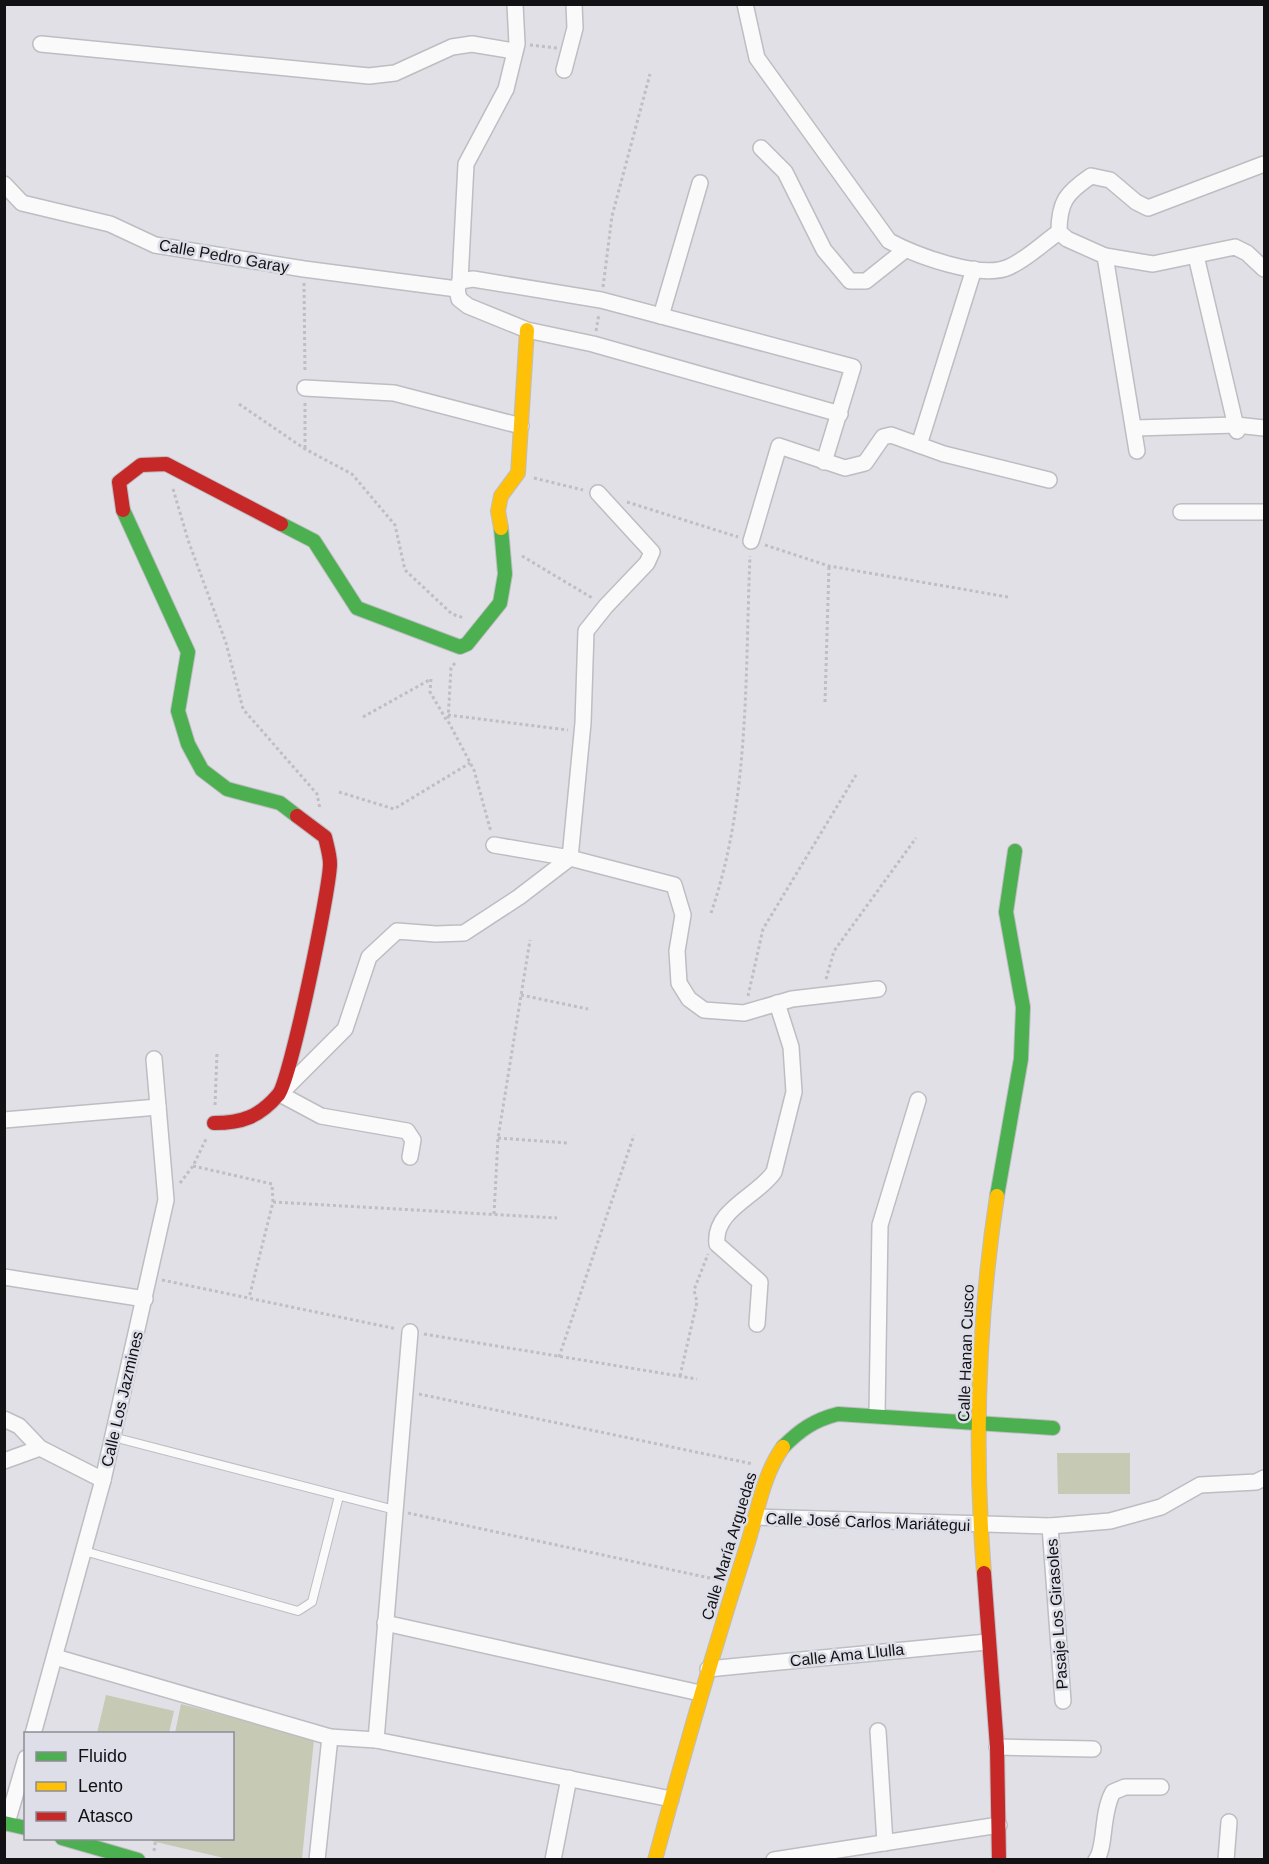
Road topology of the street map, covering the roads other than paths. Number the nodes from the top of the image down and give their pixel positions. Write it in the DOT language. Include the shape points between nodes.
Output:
graph roads {
  1 [pos="515,4"];
  2 [pos="574,4"];
  3 [pos="745,4"];
  4 [pos="41,44"];
  5 [pos="515,47"];
  6 [pos="564,70"];
  7 [pos="761,148"];
  8 [pos="1264,164"];
  9 [pos="700,183"];
  10 [pos="4,184"];
  11 [pos="1059,232"];
  12 [pos="905,249"];
  13 [pos="1196,255"];
  14 [pos="1105,256"];
  15 [pos="974,269"];
  16 [pos="1264,269"];
  17 [pos="458,285"];
  18 [pos="661,316"];
  19 [pos="527,330"];
  20 [pos="305,388"];
  21 [pos="840,414"];
  22 [pos="521,426"];
  23 [pos="1135,428"];
  24 [pos="1236,428"];
  25 [pos="1264,428"];
  26 [pos="919,444"];
  27 [pos="1137,451"];
  28 [pos="824,462"];
  29 [pos="1049,480"];
  30 [pos="598,493"];
  31 [pos="1181,512"];
  32 [pos="1264,512"];
  33 [pos="751,541"];
  34 [pos="494,845"];
  35 [pos="1015,851"];
  36 [pos="570,858"];
  37 [pos="878,989"];
  38 [pos="777,1003"];
  39 [pos="154,1059"];
  40 [pos="280,1094"];
  41 [pos="918,1100"];
  42 [pos="158,1107"];
  43 [pos="4,1120"];
  44 [pos="214,1123"];
  45 [pos="410,1157"];
  46 [pos="4,1277"];
  47 [pos="145,1299"];
  48 [pos="758,1324"];
  49 [pos="410,1332"];
  50 [pos="877,1414"];
  51 [pos="4,1419"];
  52 [pos="980,1424"];
  53 [pos="1053,1428"];
  54 [pos="113,1437"];
  55 [pos="40,1448"];
  56 [pos="4,1461"];
  57 [pos="1264,1478"];
  58 [pos="104,1480"];
  59 [pos="339,1496"];
  60 [pos="395,1510"];
  61 [pos="757,1517"];
  62 [pos="980,1526"];
  63 [pos="1050,1527"];
  64 [pos="84,1551"];
  65 [pos="386,1623"];
  66 [pos="987,1642"];
  67 [pos="55,1657"];
  68 [pos="708,1669"];
  69 [pos="700,1693"];
  70 [pos="1063,1701"];
  71 [pos="878,1731"];
  72 [pos="34,1732"];
  73 [pos="330,1737"];
  74 [pos="376,1740"];
  75 [pos="997,1747"];
  76 [pos="1093,1749"];
  77 [pos="24,1764"];
  78 [pos="569,1778"];
  79 [pos="1161,1787"];
  80 [pos="671,1800"];
  81 [pos="1229,1822"];
  82 [pos="6,1823"];
  83 [pos="999,1825"];
  84 [pos="24,1828"];
  85 [pos="66,1840"];
  86 [pos="885,1842"];
  87 [pos="138,1860"];
  88 [pos="317,1860"];
  89 [pos="553,1860"];
  90 [pos="655,1860"];
  91 [pos="774,1860"];
  92 [pos="999,1860"];
  93 [pos="1096,1860"];
  94 [pos="1226,1860"];
  1 -- 5 [label="street"];
  2 -- 6 [label="street" via="575,28"];
  3 -- 12 [label="street" via="757,58 889,241"];
  4 -- 5 [label="street" via="369,76 395,73 444,51 472,44"];
  5 -- 17 [label="street" via="506,89 466,164"];
  7 -- 12 [label="street" via="785,172 824,250 850,281 866,281"];
  8 -- 11 [label="street" via="1148,208 1110,180 1091,176 1068,191 1059,215"];
  9 -- 18 [label="street"];
  10 -- 17 [label="street, Calle Pedro Garay" via="22,203 110,224 155,245 304,269"];
  11 -- 14 [label="street" via="1067,240"];
  11 -- 15 [label="street" via="1008,268"];
  12 -- 15 [label="street" via="917,256"];
  13 -- 14 [label="street" via="1153,264"];
  13 -- 16 [label="street" via="1235,247"];
  13 -- 24 [label="street"];
  14 -- 23 [label="street"];
  15 -- 26 [label="street"];
  17 -- 18 [label="street, Calle Pedro Garay" via="473,279 601,300"];
  17 -- 19 [label="street" via="463,303"];
  18 -- 21 [label="street, Calle Pedro Garay" via="853,367"];
  19 -- 21 [label="street"];
  19 -- 22 [label="street"];
  20 -- 22 [label="street" via="394,393"];
  21 -- 28 [label="street"];
  22 -- 40 [label="street" via="518,473 501,495 498,511 505,574 500,603 467,644 460,647 357,608 314,541 166,464 141,465 118,482 122,507 188,652 178,711 188,744 202,770 227,789 280,802 325,837 330,864 311,975"];
  23 -- 24 [label="street"];
  23 -- 27 [label="street"];
  24 -- 25 [label="street"];
  26 -- 28 [label="street" via="891,435 883,437 865,463 845,468"];
  26 -- 29 [label="street"];
  28 -- 33 [label="street" via="779,446"];
  30 -- 36 [label="street" via="652,552 647,563 586,631 582,731"];
  31 -- 32 [label="street"];
  34 -- 36 [label="street"];
  35 -- 52 [label="street, Calle Hanan Cusco" via="1006,912 1023,1007 1021,1059 985,1276"];
  36 -- 38 [label="street" via="674,885 683,915 677,951 679,983 689,999 704,1010 744,1013"];
  36 -- 40 [label="street" via="464,933 397,932 369,957 345,1029"];
  37 -- 38 [label="street"];
  38 -- 48 [label="street" via="791,1047 794,1092 774,1172 728,1213 716,1236 717,1244 760,1282"];
  39 -- 42 [label="street, Calle Los Jazmines"];
  40 -- 44 [label="street" via="251,1117"];
  40 -- 45 [label="street" via="321,1116 406,1131 412,1140"];
  41 -- 50 [label="street" via="880,1225"];
  42 -- 43 [label="street"];
  42 -- 47 [label="street, Calle Los Jazmines" via="166,1200"];
  46 -- 47 [label="street"];
  47 -- 54 [label="street, Calle Los Jazmines"];
  49 -- 60 [label="street"];
  50 -- 52 [label="street, Calle María Arguedas"];
  50 -- 61 [label="street, Calle María Arguedas" via="838,1414 818,1419 800,1430 770,1467"];
  51 -- 55 [label="street" via="19,1426"];
  52 -- 53 [label="street, Calle María Arguedas"];
  52 -- 62 [label="street, Calle Hanan Cusco"];
  54 -- 58 [label="street, Calle Los Jazmines"];
  54 -- 59 [label="lane"];
  55 -- 56 [label="street"];
  55 -- 58 [label="street"];
  57 -- 63 [label="street, Calle José Carlos Mariátegui" via="1256,1482 1200,1485 1161,1507 1110,1521"];
  58 -- 64 [label="street, Calle Los Jazmines"];
  59 -- 60 [label="lane"];
  59 -- 64 [label="lane" via="312,1602 298,1611"];
  60 -- 65 [label="street"];
  61 -- 62 [label="street, Calle José Carlos Mariátegui"];
  61 -- 68 [label="street, Calle María Arguedas"];
  62 -- 63 [label="street, Calle José Carlos Mariátegui"];
  62 -- 66 [label="street, Calle Hanan Cusco"];
  63 -- 70 [label="street, Pasaje Los Girasoles"];
  64 -- 67 [label="street, Calle Los Jazmines"];
  65 -- 69 [label="street"];
  65 -- 74 [label="street"];
  66 -- 68 [label="street, Calle Ama Llulla"];
  66 -- 75 [label="street, Calle Hanan Cusco"];
  67 -- 72 [label="street, Calle Los Jazmines"];
  67 -- 73 [label="street"];
  68 -- 69 [label="street, Calle María Arguedas"];
  69 -- 80 [label="street, Calle María Arguedas"];
  71 -- 86 [label="street"];
  73 -- 74 [label="street"];
  73 -- 88 [label="street"];
  74 -- 78 [label="street"];
  75 -- 76 [label="street"];
  75 -- 83 [label="street, Calle Hanan Cusco"];
  77 -- 82 [label="street"];
  78 -- 80 [label="street"];
  78 -- 89 [label="street"];
  79 -- 93 [label="street" via="1125,1787 1113,1792 1104,1813 1101,1851"];
  80 -- 90 [label="street, Calle María Arguedas"];
  81 -- 94 [label="street"];
  82 -- 84 [label="street"];
  83 -- 86 [label="street"];
  83 -- 92 [label="street, Calle Hanan Cusco"];
  85 -- 87 [label="street"];
  86 -- 91 [label="street"];
}
